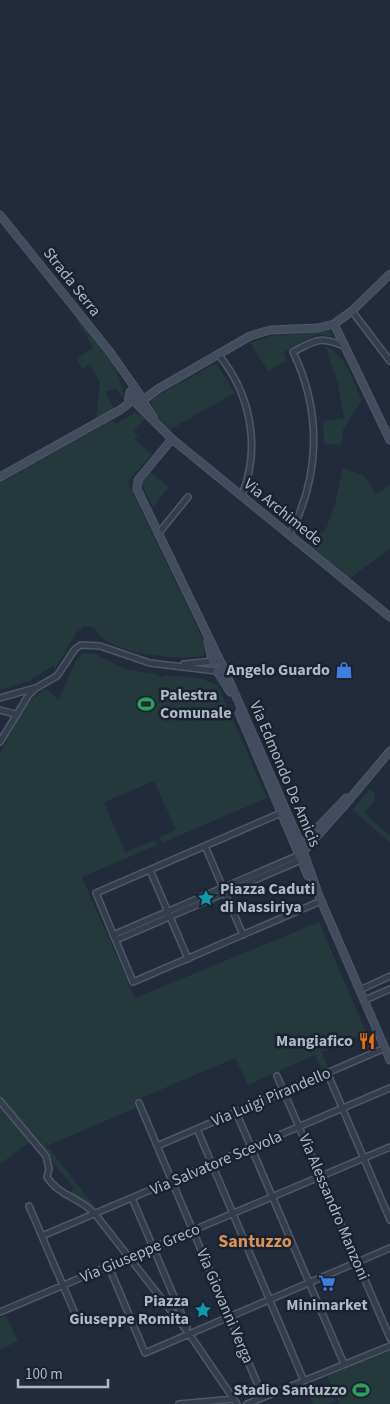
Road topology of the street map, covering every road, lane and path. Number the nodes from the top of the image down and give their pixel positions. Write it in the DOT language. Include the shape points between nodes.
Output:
graph roads {
  1 [pos="0,215"];
  2 [pos="389,277"];
  3 [pos="352,311"];
  4 [pos="334,324"];
  5 [pos="344,346"];
  6 [pos="218,354"];
  7 [pos="390,361"];
  8 [pos="137,400"];
  9 [pos="160,428"];
  10 [pos="388,429"];
  11 [pos="172,439"];
  12 [pos="390,440"];
  13 [pos="0,477"];
  14 [pos="242,495"];
  15 [pos="188,497"];
  16 [pos="158,534"];
  17 [pos="290,534"];
  18 [pos="199,617"];
  19 [pos="390,617"];
  20 [pos="176,665"];
  21 [pos="216,665"];
  22 [pos="36,688"];
  23 [pos="0,698"];
  24 [pos="0,710"];
  25 [pos="15,714"];
  26 [pos="0,742"];
  27 [pos="390,751"];
  28 [pos="359,786"];
  29 [pos="281,813"];
  30 [pos="313,830"];
  31 [pos="297,836"];
  32 [pos="205,846"];
  33 [pos="300,852"];
  34 [pos="150,870"];
  35 [pos="224,890"];
  36 [pos="320,898"];
  37 [pos="169,914"];
  38 [pos="243,935"];
  39 [pos="114,937"];
  40 [pos="188,959"];
  41 [pos="390,976"];
  42 [pos="370,986"];
  43 [pos="390,989"];
  44 [pos="360,990"];
  45 [pos="374,996"];
  46 [pos="365,1000"];
  47 [pos="385,1048"];
  48 [pos="390,1060"];
  49 [pos="327,1072"];
  50 [pos="278,1076"];
  51 [pos="390,1088"];
  52 [pos="284,1091"];
  53 [pos="0,1101"];
  54 [pos="139,1104"];
  55 [pos="342,1108"];
  56 [pos="236,1112"];
  57 [pos="300,1127"];
  58 [pos="197,1129"];
  59 [pos="157,1146"];
  60 [pos="252,1147"];
  61 [pos="390,1147"];
  62 [pos="363,1158"];
  63 [pos="212,1164"];
  64 [pos="321,1176"];
  65 [pos="172,1181"];
  66 [pos="273,1197"];
  67 [pos="132,1198"];
  68 [pos="29,1206"];
  69 [pos="233,1213"];
  70 [pos="95,1214"];
  71 [pos="390,1220"];
  72 [pos="193,1230"];
  73 [pos="42,1236"];
  74 [pos="153,1248"];
  75 [pos="390,1248"];
  76 [pos="129,1258"];
  77 [pos="358,1263"];
  78 [pos="109,1267"];
  79 [pos="310,1283"];
  80 [pos="63,1286"];
  81 [pos="270,1300"];
  82 [pos="74,1311"];
  83 [pos="0,1312"];
  84 [pos="230,1318"];
  85 [pos="190,1335"];
  86 [pos="390,1338"];
  87 [pos="390,1346"];
  88 [pos="344,1364"];
  89 [pos="304,1381"];
  90 [pos="263,1397"];
  91 [pos="236,1402"];
  92 [pos="179,1404"];
  93 [pos="247,1404"];
  1 -- 8 [label="main road, Strada Serra" via="120,368"];
  2 -- 3 [label="main road"];
  3 -- 4 [label="main road"];
  3 -- 7 [label="street"];
  4 -- 5 [label="main road"];
  4 -- 6 [label="main road" via="270,330 250,336"];
  5 -- 10 [label="main road"];
  5 -- 17 [label="street" via="324,339 293,352 309,394 314,437 309,488"];
  6 -- 8 [label="main road"];
  6 -- 14 [label="street" via="241,391 251,428 250,466"];
  8 -- 9 [label="main road"];
  8 -- 9 [label="main road, Via Archimede" via="144,413"];
  8 -- 13 [label="main road"];
  9 -- 11 [label="main road, Via Archimede"];
  10 -- 12 [label="main road"];
  11 -- 14 [label="main road, Via Archimede"];
  11 -- 16 [label="main road" via="137,482"];
  14 -- 17 [label="main road, Via Archimede"];
  15 -- 16 [label="street"];
  16 -- 18 [label="main road"];
  17 -- 19 [label="main road, Via Archimede"];
  18 -- 21 [label="main road"];
  18 -- 21 [label="main road"];
  20 -- 21 [label="street"];
  20 -- 21 [label="street" via="203,662"];
  20 -- 22 [label="street" via="142,661 88,644 74,649 57,676"];
  21 -- 29 [label="main road, Via Edmondo De Amicis"];
  21 -- 31 [label="main road, Via Edmondo De Amicis"];
  22 -- 23 [label="street"];
  22 -- 25 [label="street"];
  24 -- 25 [label="street"];
  25 -- 26 [label="street"];
  27 -- 28 [label="main road"];
  28 -- 30 [label="main road"];
  28 -- 33 [label="main road" via="344,807"];
  29 -- 32 [label="street"];
  29 -- 33 [label="main road, Via Edmondo De Amicis"];
  30 -- 31 [label="main road"];
  30 -- 33 [label="main road"];
  31 -- 33 [label="main road, Via Edmondo De Amicis"];
  32 -- 34 [label="street"];
  32 -- 35 [label="street"];
  33 -- 35 [label="street"];
  33 -- 36 [label="main road, Via Edmondo De Amicis"];
  34 -- 37 [label="street"];
  34 -- 39 [label="street" via="96,893"];
  35 -- 37 [label="street"];
  35 -- 38 [label="street"];
  36 -- 38 [label="street"];
  36 -- 44 [label="main road, Via Edmondo De Amicis"];
  37 -- 39 [label="street"];
  37 -- 40 [label="street"];
  38 -- 40 [label="street"];
  39 -- 40 [label="street" via="134,982"];
  41 -- 42 [label="street"];
  42 -- 44 [label="street"];
  42 -- 45 [label="street"];
  43 -- 45 [label="street"];
  44 -- 46 [label="main road, Via Edmondo De Amicis"];
  45 -- 46 [label="street"];
  46 -- 47 [label="main road, Via Edmondo De Amicis"];
  47 -- 48 [label="main road, Via Edmondo De Amicis"];
  47 -- 49 [label="street, Via Luigi Pirandello"];
  49 -- 52 [label="street, Via Luigi Pirandello"];
  49 -- 55 [label="street"];
  50 -- 52 [label="street, Via Alessandro Manzoni"];
  51 -- 55 [label="street, Via Salvatore Scevola"];
  52 -- 56 [label="street, Via Luigi Pirandello"];
  52 -- 57 [label="street, Via Alessandro Manzoni"];
  53 -- 70 [label="street" via="46,1156 47,1177 52,1185 88,1206"];
  54 -- 59 [label="street, Via Giovanni Verga"];
  55 -- 57 [label="street, Via Salvatore Scevola"];
  55 -- 62 [label="street"];
  56 -- 58 [label="street, Via Luigi Pirandello"];
  56 -- 60 [label="street"];
  57 -- 60 [label="street, Via Salvatore Scevola"];
  57 -- 64 [label="street, Via Alessandro Manzoni"];
  58 -- 59 [label="street, Via Luigi Pirandello"];
  58 -- 63 [label="street"];
  59 -- 65 [label="street, Via Giovanni Verga"];
  60 -- 63 [label="street, Via Salvatore Scevola"];
  60 -- 66 [label="street"];
  61 -- 62 [label="street, Via Giuseppe Greco"];
  62 -- 64 [label="street, Via Giuseppe Greco"];
  62 -- 71 [label="street"];
  63 -- 65 [label="street, Via Salvatore Scevola"];
  63 -- 69 [label="street"];
  64 -- 66 [label="street, Via Giuseppe Greco"];
  64 -- 77 [label="street, Via Alessandro Manzoni"];
  65 -- 67 [label="street, Via Salvatore Scevola"];
  65 -- 72 [label="street, Via Giovanni Verga"];
  66 -- 69 [label="street, Via Giuseppe Greco"];
  66 -- 79 [label="street"];
  67 -- 70 [label="street, Via Salvatore Scevola"];
  67 -- 74 [label="street"];
  68 -- 73 [label="street"];
  69 -- 72 [label="street, Via Giuseppe Greco"];
  69 -- 81 [label="street"];
  70 -- 73 [label="street, Via Salvatore Scevola"];
  70 -- 76 [label="street"];
  72 -- 74 [label="street, Via Giuseppe Greco"];
  72 -- 84 [label="street, Via Giovanni Verga"];
  73 -- 80 [label="street"];
  74 -- 76 [label="street, Via Giuseppe Greco"];
  74 -- 85 [label="street"];
  75 -- 77 [label="street"];
  76 -- 78 [label="street, Via Giuseppe Greco"];
  76 -- 85 [label="street"];
  77 -- 79 [label="street"];
  77 -- 86 [label="street, Via Alessandro Manzoni"];
  78 -- 80 [label="street, Via Giuseppe Greco"];
  78 -- 85 [label="street" via="145,1353"];
  79 -- 81 [label="street"];
  79 -- 88 [label="street"];
  80 -- 82 [label="street"];
  80 -- 83 [label="street, Via Giuseppe Greco"];
  81 -- 84 [label="street"];
  81 -- 89 [label="street"];
  84 -- 85 [label="street"];
  84 -- 90 [label="street, Via Giovanni Verga"];
  85 -- 91 [label="street"];
  87 -- 88 [label="street"];
  88 -- 89 [label="street"];
  89 -- 90 [label="street"];
  90 -- 93 [label="street"];
  91 -- 92 [label="street" via="227,1398"];
}
